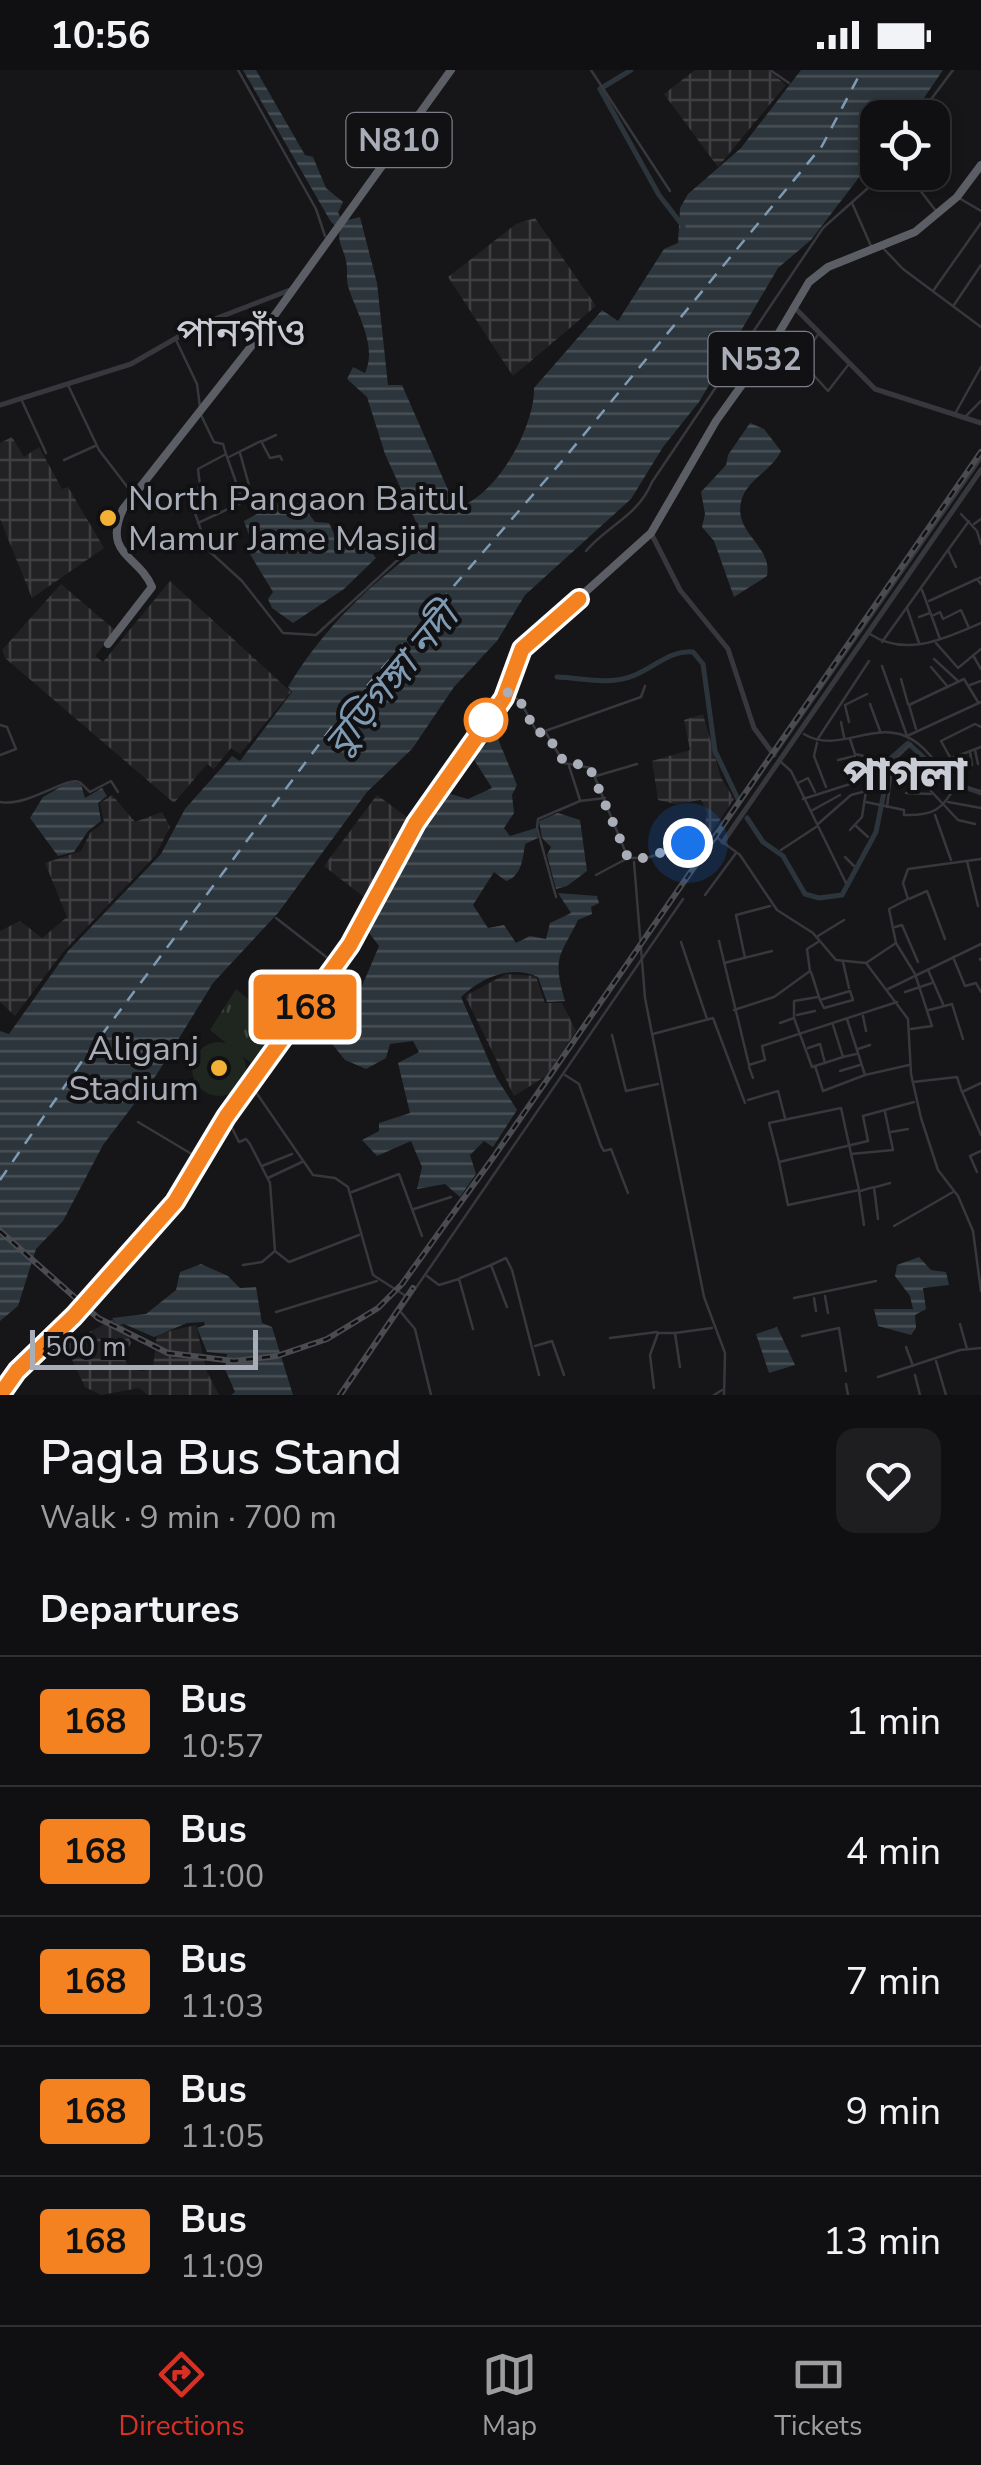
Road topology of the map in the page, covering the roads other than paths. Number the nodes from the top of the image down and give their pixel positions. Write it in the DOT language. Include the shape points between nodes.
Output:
graph roads {
  1 [pos="238,70"];
  2 [pos="590,70"];
  3 [pos="771,70"];
  4 [pos="954,70"];
  5 [pos="448,72"];
  6 [pos="789,83"];
  7 [pos="932,100"];
  8 [pos="981,164"];
  9 [pos="870,190"];
  10 [pos="920,190"];
  11 [pos="670,191"];
  12 [pos="957,197"];
  13 [pos="852,202"];
  14 [pos="981,212"];
  15 [pos="939,214"];
  16 [pos="981,223"];
  17 [pos="329,239"];
  18 [pos="878,250"];
  19 [pos="981,265"];
  20 [pos="293,289"];
  21 [pos="933,290"];
  22 [pos="954,305"];
  23 [pos="794,307"];
  24 [pos="981,313"];
  25 [pos="976,322"];
  26 [pos="981,326"];
  27 [pos="821,331"];
  28 [pos="777,336"];
  29 [pos="176,339"];
  30 [pos="799,360"];
  31 [pos="850,362"];
  32 [pos="981,367"];
  33 [pos="67,383"];
  34 [pos="22,399"];
  35 [pos="981,401"];
  36 [pos="0,405"];
  37 [pos="201,413"];
  38 [pos="956,413"];
  39 [pos="966,418"];
  40 [pos="981,423"];
  41 [pos="276,435"];
  42 [pos="262,441"];
  43 [pos="97,446"];
  44 [pos="240,451"];
  45 [pos="46,452"];
  46 [pos="227,456"];
  47 [pos="981,459"];
  48 [pos="64,460"];
  49 [pos="282,460"];
  50 [pos="981,470"];
  51 [pos="252,496"];
  52 [pos="131,498"];
  53 [pos="961,514"];
  54 [pos="981,520"];
  55 [pos="970,523"];
  56 [pos="196,524"];
  57 [pos="651,534"];
  58 [pos="414,544"];
  59 [pos="981,544"];
  60 [pos="120,548"];
  61 [pos="948,550"];
  62 [pos="586,552"];
  63 [pos="956,567"];
  64 [pos="979,578"];
  65 [pos="981,584"];
  66 [pos="921,587"];
  67 [pos="927,602"];
  68 [pos="906,607"];
  69 [pos="932,614"];
  70 [pos="920,616"];
  71 [pos="981,623"];
  72 [pos="969,628"];
  73 [pos="869,633"];
  74 [pos="882,642"];
  75 [pos="938,642"];
  76 [pos="919,644"];
  77 [pos="981,649"];
  78 [pos="973,656"];
  79 [pos="934,659"];
  80 [pos="869,661"];
  81 [pos="882,666"];
  82 [pos="931,666"];
  83 [pos="981,669"];
  84 [pos="901,679"];
  85 [pos="981,681"];
  86 [pos="958,682"];
  87 [pos="645,686"];
  88 [pos="968,686"];
  89 [pos="948,688"];
  90 [pos="507,692"];
  91 [pos="866,694"];
  92 [pos="842,700"];
  93 [pos="980,702"];
  94 [pos="870,704"];
  95 [pos="845,706"];
  96 [pos="909,706"];
  97 [pos="840,722"];
  98 [pos="849,722"];
  99 [pos="980,724"];
  100 [pos="0,725"];
  101 [pos="917,731"];
  102 [pos="544,732"];
  103 [pos="880,733"];
  104 [pos="804,734"];
  105 [pos="907,736"];
  106 [pos="850,738"];
  107 [pos="844,739"];
  108 [pos="818,742"];
  109 [pos="912,742"];
  110 [pos="981,748"];
  111 [pos="972,750"];
  112 [pos="774,755"];
  113 [pos="0,756"];
  114 [pos="857,756"];
  115 [pos="951,759"];
  116 [pos="838,760"];
  117 [pos="780,762"];
  118 [pos="957,763"];
  119 [pos="637,764"];
  120 [pos="975,764"];
  121 [pos="569,766"];
  122 [pos="940,768"];
  123 [pos="595,776"];
  124 [pos="948,776"];
  125 [pos="797,783"];
  126 [pos="956,783"];
  127 [pos="827,790"];
  128 [pos="981,791"];
  129 [pos="118,792"];
  130 [pos="816,794"];
  131 [pos="906,794"];
  132 [pos="933,794"];
  133 [pos="840,796"];
  134 [pos="605,798"];
  135 [pos="803,799"];
  136 [pos="580,801"];
  137 [pos="0,802"];
  138 [pos="866,802"];
  139 [pos="946,802"];
  140 [pos="942,807"];
  141 [pos="981,808"];
  142 [pos="886,809"];
  143 [pos="810,812"];
  144 [pos="934,814"];
  145 [pos="976,824"];
  146 [pos="817,825"];
  147 [pos="854,825"];
  148 [pos="850,830"];
  149 [pos="868,837"];
  150 [pos="723,842"];
  151 [pos="781,850"];
  152 [pos="737,852"];
  153 [pos="845,857"];
  154 [pos="628,858"];
  155 [pos="981,858"];
  156 [pos="634,859"];
  157 [pos="967,860"];
  158 [pos="951,861"];
  159 [pos="854,866"];
  160 [pos="596,874"];
  161 [pos="846,883"];
  162 [pos="705,895"];
  163 [pos="556,897"];
  164 [pos="908,899"];
  165 [pos="682,900"];
  166 [pos="773,906"];
  167 [pos="978,906"];
  168 [pos="276,918"];
  169 [pos="844,920"];
  170 [pos="893,927"];
  171 [pos="818,939"];
  172 [pos="945,939"];
  173 [pos="719,941"];
  174 [pos="681,942"];
  175 [pos="896,943"];
  176 [pos="981,944"];
  177 [pos="772,951"];
  178 [pos="952,955"];
  179 [pos="745,958"];
  180 [pos="641,960"];
  181 [pos="843,960"];
  182 [pos="918,962"];
  183 [pos="723,963"];
  184 [pos="336,964"];
  185 [pos="866,964"];
  186 [pos="927,968"];
  187 [pos="810,971"];
  188 [pos="915,974"];
  189 [pos="978,982"];
  190 [pos="933,983"];
  191 [pos="920,988"];
  192 [pos="888,989"];
  193 [pos="850,991"];
  194 [pos="905,992"];
  195 [pos="981,992"];
  196 [pos="819,998"];
  197 [pos="898,1002"];
  198 [pos="944,1005"];
  199 [pos="928,1010"];
  200 [pos="732,1011"];
  201 [pos="815,1011"];
  202 [pos="862,1015"];
  203 [pos="794,1017"];
  204 [pos="847,1019"];
  205 [pos="708,1020"];
  206 [pos="780,1023"];
  207 [pos="832,1023"];
  208 [pos="910,1029"];
  209 [pos="866,1031"];
  210 [pos="612,1034"];
  211 [pos="651,1034"];
  212 [pos="798,1034"];
  213 [pos="853,1038"];
  214 [pos="963,1039"];
  215 [pos="839,1043"];
  216 [pos="870,1044"];
  217 [pos="806,1048"];
  218 [pos="857,1051"];
  219 [pos="844,1057"];
  220 [pos="825,1063"];
  221 [pos="861,1064"];
  222 [pos="910,1064"];
  223 [pos="749,1065"];
  224 [pos="816,1066"];
  225 [pos="840,1071"];
  226 [pos="564,1074"];
  227 [pos="864,1075"];
  228 [pos="753,1078"];
  229 [pos="913,1082"];
  230 [pos="981,1083"];
  231 [pos="250,1084"];
  232 [pos="660,1084"];
  233 [pos="962,1092"];
  234 [pos="916,1102"];
  235 [pos="885,1111"];
  236 [pos="226,1117"];
  237 [pos="786,1120"];
  238 [pos="138,1122"];
  239 [pos="908,1129"];
  240 [pos="890,1133"];
  241 [pos="981,1135"];
  242 [pos="850,1146"];
  243 [pos="981,1150"];
  244 [pos="294,1152"];
  245 [pos="851,1154"];
  246 [pos="202,1160"];
  247 [pos="302,1162"];
  248 [pos="779,1162"];
  249 [pos="261,1166"];
  250 [pos="977,1172"];
  251 [pos="267,1179"];
  252 [pos="890,1183"];
  253 [pos="874,1188"];
  254 [pos="859,1190"];
  255 [pos="954,1191"];
  256 [pos="350,1192"];
  257 [pos="628,1193"];
  258 [pos="450,1198"];
  259 [pos="412,1209"];
  260 [pos="878,1219"];
  261 [pos="864,1225"];
  262 [pos="894,1226"];
  263 [pos="360,1234"];
  264 [pos="422,1236"];
  265 [pos="275,1251"];
  266 [pos="243,1265"];
  267 [pos="491,1265"];
  268 [pos="426,1276"];
  269 [pos="459,1279"];
  270 [pos="378,1280"];
  271 [pos="876,1281"];
  272 [pos="981,1291"];
  273 [pos="825,1295"];
  274 [pos="814,1297"];
  275 [pos="409,1298"];
  276 [pos="794,1298"];
  277 [pos="507,1307"];
  278 [pos="400,1311"];
  279 [pos="816,1311"];
  280 [pos="276,1312"];
  281 [pos="828,1313"];
  282 [pos="960,1324"];
  283 [pos="714,1328"];
  284 [pos="473,1329"];
  285 [pos="675,1333"];
  286 [pos="658,1334"];
  287 [pos="802,1336"];
  288 [pos="610,1338"];
  289 [pos="534,1347"];
  290 [pos="906,1347"];
  291 [pos="981,1348"];
  292 [pos="967,1351"];
  293 [pos="935,1360"];
  294 [pos="680,1367"];
  295 [pos="913,1367"];
  296 [pos="846,1371"];
  297 [pos="539,1375"];
  298 [pos="564,1375"];
  299 [pos="915,1375"];
  300 [pos="878,1377"];
  301 [pos="846,1384"];
  302 [pos="654,1388"];
  303 [pos="724,1389"];
  304 [pos="0,1395"];
  305 [pos="342,1395"];
  306 [pos="431,1395"];
  307 [pos="714,1395"];
  308 [pos="724,1395"];
  309 [pos="848,1395"];
  310 [pos="920,1395"];
  311 [pos="946,1395"];
  1 -- 17 [label="street"];
  2 -- 11 [label="street"];
  3 -- 6 [label="street"];
  4 -- 7 [label="street"];
  5 -- 17 [label="highway, N810"];
  8 -- 12 [label="highway, N532"];
  9 -- 13 [label="street"];
  10 -- 15 [label="street"];
  12 -- 14 [label="street"];
  12 -- 15 [label="highway, N532"];
  13 -- 18 [label="street"];
  13 -- 62 [label="street" via="823,228 788,278 642,505"];
  15 -- 18 [label="highway, N532"];
  16 -- 21 [label="street"];
  17 -- 20 [label="highway, N810"];
  18 -- 21 [label="street"];
  18 -- 23 [label="highway, N532" via="818,272"];
  19 -- 22 [label="street"];
  20 -- 29 [label="street"];
  20 -- 37 [label="highway, N810"];
  21 -- 22 [label="street"];
  22 -- 25 [label="street"];
  23 -- 27 [label="street"];
  23 -- 28 [label="highway, N532"];
  24 -- 25 [label="street"];
  25 -- 26 [label="street"];
  27 -- 30 [label="street"];
  27 -- 31 [label="street"];
  28 -- 30 [label="street"];
  28 -- 57 [label="highway, N532" via="716,421"];
  29 -- 33 [label="street" via="131,364"];
  29 -- 37 [label="street" via="197,384"];
  30 -- 31 [label="street" via="828,391"];
  31 -- 38 [label="street" via="880,392"];
  32 -- 38 [label="street"];
  33 -- 34 [label="street"];
  33 -- 43 [label="street"];
  34 -- 36 [label="street"];
  34 -- 45 [label="street"];
  35 -- 39 [label="street"];
  37 -- 46 [label="street"];
  37 -- 52 [label="highway, N810"];
  38 -- 39 [label="street"];
  39 -- 40 [label="street"];
  41 -- 42 [label="street"];
  42 -- 44 [label="street"];
  42 -- 49 [label="street" via="270,458"];
  43 -- 48 [label="street"];
  43 -- 52 [label="street"];
  44 -- 46 [label="street"];
  44 -- 51 [label="street"];
  46 -- 56 [label="street" via="198,468 200,486 189,496"];
  46 -- 56 [label="street" via="243,502"];
  47 -- 112 [label="street"];
  50 -- 73 [label="street"];
  52 -- 60 [label="highway, N810" via="118,521"];
  53 -- 55 [label="street"];
  54 -- 55 [label="street"];
  55 -- 59 [label="street"];
  55 -- 61 [label="street"];
  56 -- 58 [label="street" via="208,550 283,633 316,635"];
  57 -- 90 [label="highway, N532" via="526,644"];
  57 -- 112 [label="street" via="680,590 728,649 754,728"];
  60 -- 60 [label="highway" via="156,590 111,646 152,587"];
  61 -- 63 [label="street"];
  61 -- 66 [label="street"];
  64 -- 65 [label="street"];
  64 -- 67 [label="street"];
  66 -- 67 [label="street"];
  66 -- 68 [label="street"];
  67 -- 69 [label="street"];
  68 -- 74 [label="street"];
  68 -- 76 [label="street"];
  69 -- 70 [label="street"];
  69 -- 72 [label="street" via="940,612 943,620 961,610"];
  69 -- 75 [label="street"];
  71 -- 72 [label="street"];
  72 -- 75 [label="street"];
  73 -- 74 [label="street"];
  73 -- 117 [label="street"];
  74 -- 76 [label="street"];
  75 -- 76 [label="street"];
  75 -- 78 [label="street" via="958,668"];
  77 -- 78 [label="street"];
  78 -- 83 [label="street"];
  79 -- 86 [label="street"];
  80 -- 92 [label="street"];
  81 -- 105 [label="street"];
  82 -- 89 [label="street"];
  84 -- 96 [label="street"];
  85 -- 88 [label="street"];
  86 -- 88 [label="street" via="964,679"];
  86 -- 89 [label="street"];
  87 -- 102 [label="street" via="641,697"];
  88 -- 93 [label="street"];
  89 -- 96 [label="street"];
  90 -- 102 [label="street" via="520,701 536,732"];
  90 -- 184 [label="highway, N532" via="416,823"];
  91 -- 95 [label="street"];
  92 -- 95 [label="street"];
  92 -- 108 [label="street"];
  93 -- 101 [label="street"];
  94 -- 103 [label="street"];
  95 -- 98 [label="street"];
  96 -- 101 [label="street"];
  97 -- 107 [label="street"];
  99 -- 115 [label="street" via="941,741"];
  100 -- 113 [label="street" via="16,749"];
  101 -- 105 [label="street"];
  102 -- 121 [label="street"];
  103 -- 105 [label="street"];
  103 -- 106 [label="street"];
  104 -- 108 [label="street"];
  105 -- 109 [label="street"];
  106 -- 107 [label="street"];
  106 -- 114 [label="street"];
  107 -- 108 [label="street"];
  108 -- 127 [label="street" via="814,756"];
  109 -- 122 [label="street"];
  109 -- 142 [label="street" via="892,761"];
  110 -- 111 [label="street"];
  111 -- 115 [label="street"];
  111 -- 120 [label="street"];
  114 -- 116 [label="street"];
  114 -- 127 [label="street" via="864,756 872,777"];
  115 -- 122 [label="street"];
  117 -- 125 [label="street"];
  117 -- 150 [label="street"];
  118 -- 124 [label="street"];
  119 -- 123 [label="street"];
  121 -- 123 [label="street" via="589,766"];
  121 -- 136 [label="street"];
  122 -- 124 [label="street"];
  122 -- 132 [label="street" via="929,789"];
  123 -- 134 [label="street"];
  124 -- 126 [label="street"];
  125 -- 130 [label="street" via="808,778"];
  125 -- 135 [label="street"];
  126 -- 128 [label="street"];
  126 -- 139 [label="street"];
  127 -- 130 [label="street"];
  129 -- 137 [label="street" via="111,781 90,792 70,780 33,800"];
  130 -- 135 [label="street"];
  131 -- 132 [label="street"];
  132 -- 140 [label="street"];
  133 -- 143 [label="street"];
  134 -- 136 [label="street"];
  134 -- 154 [label="street"];
  135 -- 143 [label="street"];
  136 -- 163 [label="street" via="537,822"];
  138 -- 142 [label="street"];
  138 -- 146 [label="street" via="866,792 854,794"];
  138 -- 147 [label="street"];
  139 -- 140 [label="street"];
  139 -- 141 [label="street"];
  140 -- 144 [label="street"];
  140 -- 145 [label="street"];
  142 -- 144 [label="street"];
  143 -- 146 [label="street"];
  144 -- 158 [label="street"];
  146 -- 151 [label="street"];
  146 -- 161 [label="street"];
  147 -- 148 [label="street"];
  147 -- 149 [label="street"];
  150 -- 152 [label="street"];
  150 -- 156 [label="street" via="709,836"];
  152 -- 162 [label="street"];
  152 -- 166 [label="street"];
  153 -- 159 [label="street"];
  154 -- 156 [label="street"];
  154 -- 160 [label="street"];
  155 -- 157 [label="street"];
  156 -- 180 [label="street"];
  157 -- 158 [label="street"];
  157 -- 167 [label="street"];
  158 -- 164 [label="street" via="910,867 903,883"];
  164 -- 170 [label="street" via="889,909"];
  164 -- 172 [label="street" via="927,891"];
  165 -- 180 [label="street"];
  166 -- 171 [label="street"];
  166 -- 179 [label="street" via="736,916"];
  168 -- 184 [label="street"];
  169 -- 171 [label="street"];
  170 -- 175 [label="street"];
  170 -- 182 [label="street" via="902,925"];
  171 -- 181 [label="street"];
  171 -- 187 [label="street" via="807,950"];
  173 -- 183 [label="street"];
  174 -- 205 [label="street"];
  175 -- 185 [label="street"];
  175 -- 188 [label="street"];
  176 -- 178 [label="street"];
  177 -- 179 [label="street"];
  178 -- 186 [label="street"];
  178 -- 189 [label="street" via="965,986"];
  179 -- 183 [label="street"];
  180 -- 211 [label="street"];
  180 -- 226 [label="street"];
  181 -- 185 [label="street"];
  181 -- 193 [label="street"];
  183 -- 200 [label="street"];
  184 -- 231 [label="highway, N532"];
  185 -- 192 [label="street"];
  186 -- 188 [label="street"];
  186 -- 190 [label="street"];
  187 -- 196 [label="street"];
  187 -- 200 [label="street" via="774,997"];
  188 -- 191 [label="street"];
  188 -- 192 [label="street"];
  189 -- 195 [label="street"];
  190 -- 191 [label="street"];
  190 -- 198 [label="street"];
  191 -- 194 [label="street"];
  191 -- 199 [label="street"];
  192 -- 197 [label="street"];
  193 -- 196 [label="street"];
  193 -- 196 [label="street" via="853,1000 836,1006 824,1008"];
  196 -- 203 [label="street" via="794,1001"];
  197 -- 202 [label="street"];
  197 -- 208 [label="street"];
  198 -- 199 [label="street"];
  198 -- 214 [label="street" via="952,1004"];
  199 -- 208 [label="street" via="932,1026"];
  200 -- 223 [label="street"];
  201 -- 203 [label="street"];
  202 -- 204 [label="street"];
  202 -- 209 [label="street"];
  203 -- 206 [label="street"];
  203 -- 212 [label="street"];
  204 -- 207 [label="street"];
  204 -- 213 [label="street"];
  205 -- 211 [label="street"];
  205 -- 237 [label="street" via="713,1018 746,1102 778,1091"];
  207 -- 212 [label="street"];
  207 -- 215 [label="street"];
  208 -- 222 [label="street"];
  210 -- 232 [label="street" via="626,1091"];
  211 -- 232 [label="street"];
  212 -- 217 [label="street"];
  212 -- 223 [label="street" via="762,1046 765,1060"];
  213 -- 215 [label="street"];
  213 -- 218 [label="street"];
  215 -- 219 [label="street"];
  216 -- 218 [label="street"];
  217 -- 220 [label="street" via="820,1044"];
  217 -- 224 [label="street"];
  218 -- 219 [label="street"];
  218 -- 221 [label="street"];
  219 -- 220 [label="street"];
  220 -- 224 [label="street"];
  221 -- 225 [label="street"];
  221 -- 227 [label="street"];
  222 -- 227 [label="street"];
  222 -- 229 [label="street"];
  223 -- 228 [label="street"];
  224 -- 227 [label="street" via="823,1091"];
  226 -- 257 [label="street" via="578,1084"];
  226 -- 268 [label="street"];
  229 -- 233 [label="street" via="957,1077"];
  229 -- 234 [label="street"];
  230 -- 233 [label="street"];
  231 -- 236 [label="highway, N532"];
  231 -- 244 [label="street"];
  232 -- 283 [label="street"];
  233 -- 241 [label="street"];
  234 -- 235 [label="street"];
  234 -- 255 [label="street" via="934,1162"];
  235 -- 240 [label="street"];
  235 -- 242 [label="street" via="863,1116 868,1140"];
  236 -- 246 [label="highway, N532"];
  236 -- 249 [label="street"];
  237 -- 242 [label="street" via="841,1108"];
  237 -- 248 [label="street" via="769,1124"];
  238 -- 246 [label="street"];
  239 -- 240 [label="street"];
  240 -- 245 [label="street" via="893,1150"];
  242 -- 245 [label="street"];
  242 -- 248 [label="street"];
  243 -- 250 [label="street" via="970,1156"];
  244 -- 247 [label="street"];
  244 -- 249 [label="street"];
  245 -- 254 [label="street"];
  246 -- 304 [label="highway, N532" via="155,1226"];
  247 -- 251 [label="street"];
  247 -- 256 [label="street" via="313,1176 335,1178"];
  248 -- 254 [label="street" via="788,1205"];
  249 -- 251 [label="street"];
  251 -- 265 [label="street"];
  252 -- 253 [label="street"];
  253 -- 254 [label="street"];
  253 -- 260 [label="street"];
  254 -- 261 [label="street"];
  255 -- 262 [label="street"];
  255 -- 272 [label="street" via="975,1238"];
  256 -- 259 [label="street" via="398,1173"];
  256 -- 263 [label="street"];
  258 -- 259 [label="street"];
  259 -- 264 [label="street"];
  263 -- 265 [label="street" via="286,1263"];
  263 -- 270 [label="street"];
  265 -- 266 [label="street"];
  267 -- 269 [label="street"];
  267 -- 277 [label="street"];
  267 -- 289 [label="street" via="506,1258"];
  268 -- 269 [label="street" via="440,1285"];
  268 -- 275 [label="street"];
  269 -- 284 [label="street"];
  270 -- 275 [label="street"];
  270 -- 280 [label="street"];
  271 -- 273 [label="street"];
  273 -- 274 [label="street"];
  273 -- 281 [label="street"];
  274 -- 276 [label="street"];
  274 -- 279 [label="street"];
  275 -- 278 [label="street"];
  278 -- 305 [label="street"];
  278 -- 306 [label="street" via="415,1329"];
  282 -- 292 [label="street"];
  283 -- 285 [label="street"];
  283 -- 303 [label="street" via="725,1353"];
  285 -- 286 [label="street"];
  285 -- 294 [label="street"];
  286 -- 288 [label="street"];
  286 -- 302 [label="street" via="650,1355"];
  287 -- 296 [label="street" via="839,1328"];
  289 -- 297 [label="street"];
  289 -- 298 [label="street" via="552,1341"];
  290 -- 295 [label="street"];
  291 -- 292 [label="street"];
  292 -- 293 [label="street"];
  293 -- 295 [label="street"];
  293 -- 311 [label="street"];
  295 -- 300 [label="street"];
  299 -- 310 [label="street"];
  301 -- 309 [label="street"];
  303 -- 307 [label="street"];
  303 -- 308 [label="street"];
}
